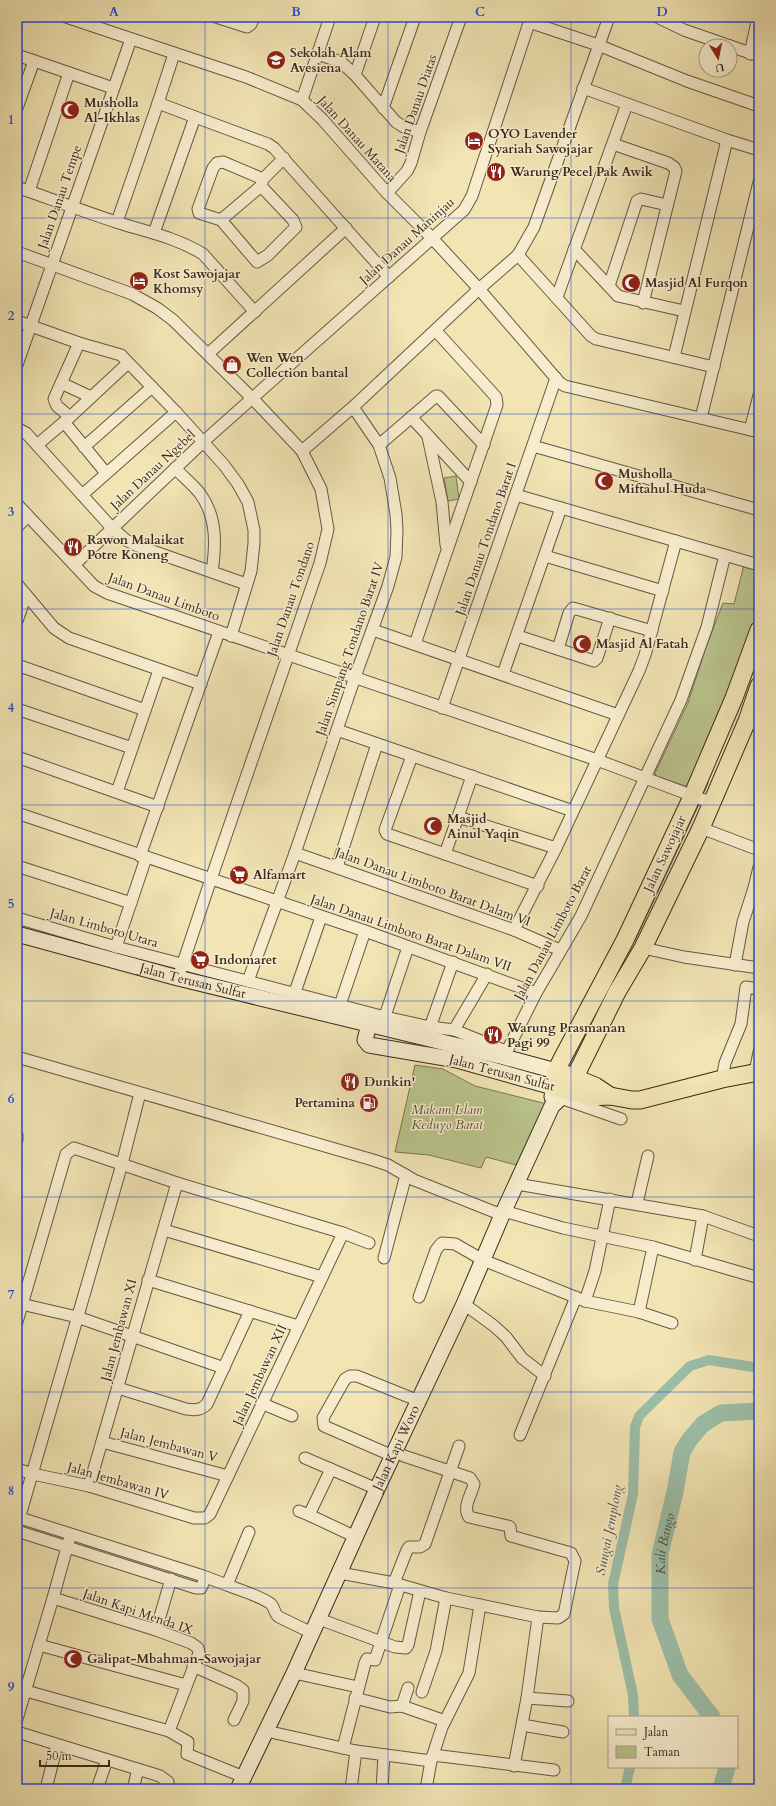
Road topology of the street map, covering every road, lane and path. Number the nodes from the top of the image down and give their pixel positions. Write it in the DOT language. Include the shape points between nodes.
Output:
graph roads {
  1 [pos="66,17"];
  2 [pos="216,17"];
  3 [pos="254,17"];
  4 [pos="330,17"];
  5 [pos="375,17"];
  6 [pos="415,17"];
  7 [pos="461,17"];
  8 [pos="609,17"];
  9 [pos="758,17"];
  10 [pos="664,18"];
  11 [pos="532,21"];
  12 [pos="707,38"];
  13 [pos="131,39"];
  14 [pos="598,45"];
  15 [pos="738,49"];
  16 [pos="174,54"];
  17 [pos="318,54"];
  18 [pos="17,55"];
  19 [pos="754,55"];
  20 [pos="34,61"];
  21 [pos="69,73"];
  22 [pos="354,75"];
  23 [pos="113,88"];
  24 [pos="583,88"];
  25 [pos="302,100"];
  26 [pos="158,103"];
  27 [pos="627,104"];
  28 [pos="759,106"];
  29 [pos="17,108"];
  30 [pos="383,108"];
  31 [pos="195,117"];
  32 [pos="420,132"];
  33 [pos="727,140"];
  34 [pos="613,144"];
  35 [pos="759,150"];
  36 [pos="284,158"];
  37 [pos="759,182"];
  38 [pos="262,183"];
  39 [pos="17,187"];
  40 [pos="29,191"];
  41 [pos="387,193"];
  42 [pos="72,205"];
  43 [pos="667,205"];
  44 [pos="220,220"];
  45 [pos="117,222"];
  46 [pos="346,228"];
  47 [pos="154,234"];
  48 [pos="432,238"];
  49 [pos="574,249"];
  50 [pos="17,252"];
  51 [pos="518,255"];
  52 [pos="51,265"];
  53 [pos="389,277"];
  54 [pos="609,286"];
  55 [pos="479,289"];
  56 [pos="558,297"];
  57 [pos="643,303"];
  58 [pos="684,311"];
  59 [pos="255,312"];
  60 [pos="17,321"];
  61 [pos="30,325"];
  62 [pos="436,331"];
  63 [pos="79,343"];
  64 [pos="208,354"];
  65 [pos="674,357"];
  66 [pos="128,362"];
  67 [pos="17,365"];
  68 [pos="714,367"];
  69 [pos="556,378"];
  70 [pos="61,383"];
  71 [pos="152,387"];
  72 [pos="759,394"];
  73 [pos="91,397"];
  74 [pos="253,399"];
  75 [pos="353,407"];
  76 [pos="176,412"];
  77 [pos="410,418"];
  78 [pos="701,418"];
  79 [pos="67,420"];
  80 [pos="17,428"];
  81 [pos="754,431"];
  82 [pos="428,437"];
  83 [pos="203,442"];
  84 [pos="37,445"];
  85 [pos="379,445"];
  86 [pos="484,445"];
  87 [pos="533,446"];
  88 [pos="84,447"];
  89 [pos="302,452"];
  90 [pos="175,468"];
  91 [pos="106,473"];
  92 [pos="471,482"];
  93 [pos="82,495"];
  94 [pos="516,495"];
  95 [pos="17,504"];
  96 [pos="561,508"];
  97 [pos="759,510"];
  98 [pos="28,516"];
  99 [pos="17,526"];
  100 [pos="112,528"];
  101 [pos="676,541"];
  102 [pos="447,550"];
  103 [pos="725,555"];
  104 [pos="545,556"];
  105 [pos="75,564"];
  106 [pos="759,565"];
  107 [pos="212,572"];
  108 [pos="17,584"];
  109 [pos="246,584"];
  110 [pos="663,591"];
  111 [pos="26,595"];
  112 [pos="610,618"];
  113 [pos="17,621"];
  114 [pos="373,630"];
  115 [pos="759,630"];
  116 [pos="652,631"];
  117 [pos="219,632"];
  118 [pos="231,636"];
  119 [pos="518,636"];
  120 [pos="415,644"];
  121 [pos="558,649"];
  122 [pos="287,655"];
  123 [pos="459,659"];
  124 [pos="17,665"];
  125 [pos="159,670"];
  126 [pos="503,674"];
  127 [pos="355,677"];
  128 [pos="201,684"];
  129 [pos="759,686"];
  130 [pos="442,708"];
  131 [pos="17,709"];
  132 [pos="145,710"];
  133 [pos="618,715"];
  134 [pos="753,723"];
  135 [pos="337,730"];
  136 [pos="377,744"];
  137 [pos="132,748"];
  138 [pos="412,756"];
  139 [pos="17,758"];
  140 [pos="596,760"];
  141 [pos="472,776"];
  142 [pos="646,778"];
  143 [pos="117,792"];
  144 [pos="702,799"];
  145 [pos="158,807"];
  146 [pos="573,811"];
  147 [pos="17,813"];
  148 [pos="458,817"];
  149 [pos="701,828"];
  150 [pos="556,848"];
  151 [pos="759,850"];
  152 [pos="295,853"];
  153 [pos="445,854"];
  154 [pos="143,857"];
  155 [pos="17,866"];
  156 [pos="337,867"];
  157 [pos="759,867"];
  158 [pos="210,879"];
  159 [pos="538,886"];
  160 [pos="757,888"];
  161 [pos="276,901"];
  162 [pos="131,903"];
  163 [pos="321,917"];
  164 [pos="17,918"];
  165 [pos="40,925"];
  166 [pos="514,930"];
  167 [pos="365,931"];
  168 [pos="17,934"];
  169 [pos="36,940"];
  170 [pos="116,947"];
  171 [pos="408,947"];
  172 [pos="643,948"];
  173 [pos="560,950"];
  174 [pos="453,962"];
  175 [pos="735,965"];
  176 [pos="759,968"];
  177 [pos="180,971"];
  178 [pos="487,974"];
  179 [pos="249,986"];
  180 [pos="759,989"];
  181 [pos="295,992"];
  182 [pos="536,993"];
  183 [pos="340,1005"];
  184 [pos="369,1020"];
  185 [pos="454,1030"];
  186 [pos="428,1033"];
  187 [pos="759,1052"];
  188 [pos="459,1053"];
  189 [pos="505,1054"];
  190 [pos="17,1058"];
  191 [pos="757,1072"];
  192 [pos="722,1078"];
  193 [pos="560,1089"];
  194 [pos="140,1093"];
  195 [pos="621,1119"];
  196 [pos="17,1135"];
  197 [pos="17,1140"];
  198 [pos="648,1156"];
  199 [pos="122,1164"];
  200 [pos="406,1175"];
  201 [pos="177,1182"];
  202 [pos="517,1184"];
  203 [pos="610,1199"];
  204 [pos="637,1203"];
  205 [pos="503,1213"];
  206 [pos="703,1216"];
  207 [pos="164,1230"];
  208 [pos="343,1234"];
  209 [pos="603,1236"];
  210 [pos="759,1236"];
  211 [pos="369,1243"];
  212 [pos="653,1247"];
  213 [pos="384,1258"];
  214 [pos="483,1260"];
  215 [pos="695,1260"];
  216 [pos="322,1277"];
  217 [pos="756,1277"];
  218 [pos="148,1280"];
  219 [pos="419,1297"];
  220 [pos="580,1299"];
  221 [pos="20,1303"];
  222 [pos="464,1304"];
  223 [pos="250,1311"];
  224 [pos="639,1312"];
  225 [pos="77,1317"];
  226 [pos="17,1322"];
  227 [pos="672,1323"];
  228 [pos="298,1326"];
  229 [pos="132,1336"];
  230 [pos="224,1368"];
  231 [pos="545,1376"];
  232 [pos="118,1388"];
  233 [pos="419,1402"];
  234 [pos="263,1404"];
  235 [pos="292,1416"];
  236 [pos="520,1435"];
  237 [pos="102,1442"];
  238 [pos="459,1446"];
  239 [pos="394,1454"];
  240 [pos="305,1458"];
  241 [pos="17,1469"];
  242 [pos="331,1469"];
  243 [pos="450,1472"];
  244 [pos="33,1474"];
  245 [pos="228,1476"];
  246 [pos="89,1486"];
  247 [pos="377,1489"];
  248 [pos="194,1518"];
  249 [pos="18,1520"];
  250 [pos="17,1531"];
  251 [pos="249,1532"];
  252 [pos="70,1534"];
  253 [pos="356,1537"];
  254 [pos="67,1547"];
  255 [pos="340,1573"];
  256 [pos="203,1576"];
  257 [pos="171,1579"];
  258 [pos="227,1584"];
  259 [pos="397,1584"];
  260 [pos="420,1591"];
  261 [pos="54,1598"];
  262 [pos="446,1598"];
  263 [pos="480,1605"];
  264 [pos="538,1618"];
  265 [pos="319,1619"];
  266 [pos="156,1630"];
  267 [pos="312,1633"];
  268 [pos="381,1642"];
  269 [pos="40,1645"];
  270 [pos="193,1666"];
  271 [pos="294,1673"];
  272 [pos="186,1685"];
  273 [pos="408,1688"];
  274 [pos="26,1691"];
  275 [pos="422,1692"];
  276 [pos="356,1693"];
  277 [pos="527,1698"];
  278 [pos="568,1702"];
  279 [pos="402,1706"];
  280 [pos="17,1720"];
  281 [pos="234,1720"];
  282 [pos="445,1720"];
  283 [pos="522,1725"];
  284 [pos="169,1730"];
  285 [pos="266,1731"];
  286 [pos="17,1732"];
  287 [pos="563,1732"];
  288 [pos="57,1745"];
  289 [pos="343,1748"];
  290 [pos="356,1751"];
  291 [pos="384,1755"];
  292 [pos="432,1758"];
  293 [pos="107,1760"];
  294 [pos="514,1766"];
  295 [pos="138,1769"];
  296 [pos="554,1770"];
  297 [pos="241,1783"];
  298 [pos="46,1789"];
  299 [pos="97,1789"];
  300 [pos="133,1789"];
  301 [pos="168,1789"];
  302 [pos="351,1789"];
  303 [pos="382,1789"];
  304 [pos="426,1789"];
  1 -- 13 [label="street, Jalan Danau Matana"];
  2 -- 3 [label="street" via="247,27 252,24"];
  4 -- 17 [label="street"];
  5 -- 22 [label="street"];
  6 -- 30 [label="street"];
  7 -- 32 [label="street, Jalan Danau Diatas"];
  8 -- 14 [label="street"];
  9 -- 19 [label="street"];
  10 -- 12 [label="street" via="684,30"];
  11 -- 14 [label="street"];
  11 -- 48 [label="street, Jalan Danau Maninjau" via="472,196 464,210"];
  13 -- 16 [label="street, Jalan Danau Matana"];
  13 -- 23 [label="street, Jalan Danau Tempe"];
  14 -- 24 [label="street"];
  14 -- 28 [label="street" via="687,81"];
  15 -- 19 [label="street"];
  16 -- 25 [label="street, Jalan Danau Matana" via="246,77"];
  16 -- 26 [label="street"];
  17 -- 22 [label="street" via="341,62"];
  17 -- 25 [label="street"];
  18 -- 20 [label="street"];
  20 -- 21 [label="street"];
  20 -- 29 [label="street"];
  21 -- 23 [label="street"];
  21 -- 40 [label="street"];
  22 -- 30 [label="street"];
  23 -- 42 [label="street, Jalan Danau Tempe"];
  24 -- 27 [label="street"];
  24 -- 51 [label="street" via="534,227"];
  25 -- 41 [label="street, Jalan Danau Matana"];
  26 -- 31 [label="street"];
  26 -- 45 [label="street"];
  27 -- 33 [label="street"];
  27 -- 34 [label="street"];
  30 -- 32 [label="street" via="400,125"];
  31 -- 36 [label="street" via="268,144"];
  31 -- 47 [label="street"];
  32 -- 41 [label="street, Jalan Danau Diatas" via="409,167"];
  33 -- 35 [label="street"];
  33 -- 58 [label="street"];
  34 -- 43 [label="street" via="674,167 676,174"];
  34 -- 49 [label="street"];
  36 -- 38 [label="street"];
  36 -- 46 [label="street"];
  37 -- 68 [label="street"];
  38 -- 44 [label="street"];
  38 -- 44 [label="street" via="223,162 217,163 198,209 199,213"];
  38 -- 44 [label="street" via="296,227 260,262 255,261"];
  39 -- 40 [label="street"];
  40 -- 42 [label="street"];
  41 -- 48 [label="street, Jalan Danau Matana"];
  42 -- 45 [label="street"];
  42 -- 52 [label="street, Jalan Danau Tempe"];
  43 -- 54 [label="street" via="641,198 637,201"];
  43 -- 57 [label="street"];
  45 -- 47 [label="street"];
  46 -- 53 [label="street"];
  46 -- 59 [label="street"];
  47 -- 59 [label="street" via="179,241 203,254"];
  48 -- 53 [label="street, Jalan Danau Maninjau"];
  48 -- 55 [label="street, Jalan Danau Matana"];
  49 -- 54 [label="street"];
  49 -- 56 [label="street"];
  50 -- 52 [label="street, Jalan Danau Tondano"];
  51 -- 55 [label="street"];
  51 -- 56 [label="street"];
  52 -- 61 [label="street, Jalan Danau Tempe"];
  52 -- 64 [label="street, Jalan Danau Tondano" via="132,294 157,308"];
  53 -- 74 [label="street, Jalan Danau Maninjau"];
  54 -- 57 [label="street" via="618,296"];
  55 -- 62 [label="street"];
  55 -- 69 [label="street, Jalan Danau Matana"];
  56 -- 65 [label="street" via="591,336"];
  57 -- 58 [label="street"];
  58 -- 65 [label="street"];
  59 -- 64 [label="street"];
  60 -- 61 [label="street"];
  61 -- 63 [label="street"];
  61 -- 67 [label="street, Jalan Danau Tempe"];
  62 -- 75 [label="street"];
  62 -- 86 [label="street" via="497,400 498,405"];
  63 -- 66 [label="street" via="121,355"];
  63 -- 70 [label="street"];
  64 -- 74 [label="street, Jalan Danau Tondano"];
  65 -- 68 [label="street"];
  66 -- 71 [label="street"];
  66 -- 73 [label="street"];
  68 -- 78 [label="street"];
  69 -- 78 [label="street, Jalan Danau Matana" via="565,386"];
  69 -- 87 [label="street, Jalan Danau Tondano Barat I"];
  70 -- 73 [label="street"];
  70 -- 79 [label="street" via="54,403"];
  71 -- 76 [label="street"];
  71 -- 88 [label="street"];
  72 -- 81 [label="street"];
  73 -- 79 [label="street"];
  74 -- 83 [label="street, Jalan Danau Ngebel"];
  74 -- 89 [label="street, Jalan Danau Tondano"];
  75 -- 85 [label="street, Jalan Simpang Tondano Barat IV"];
  75 -- 89 [label="street"];
  76 -- 83 [label="street"];
  76 -- 91 [label="street"];
  77 -- 82 [label="street"];
  77 -- 85 [label="street"];
  77 -- 86 [label="street" via="433,397 438,396"];
  78 -- 81 [label="street, Jalan Danau Matana"];
  79 -- 84 [label="street"];
  79 -- 88 [label="street"];
  80 -- 84 [label="street" via="26,433"];
  82 -- 92 [label="street"];
  82 -- 102 [label="street" via="442,502"];
  83 -- 90 [label="street, Jalan Danau Ngebel"];
  83 -- 109 [label="street" via="224,465 248,502 254,543"];
  84 -- 93 [label="street"];
  85 -- 114 [label="street, Jalan Simpang Tondano Barat IV" via="393,490 397,538 393,570"];
  86 -- 92 [label="street"];
  87 -- 94 [label="street, Jalan Danau Tondano Barat I"];
  87 -- 97 [label="street"];
  88 -- 91 [label="street"];
  89 -- 122 [label="street, Jalan Danau Tondano" via="321,489 328,529 320,563"];
  90 -- 100 [label="street, Jalan Danau Ngebel"];
  90 -- 107 [label="street" via="200,493 211,514 215,546"];
  91 -- 93 [label="street"];
  92 -- 102 [label="street"];
  93 -- 100 [label="street"];
  94 -- 96 [label="street"];
  94 -- 123 [label="street, Jalan Danau Tondano Barat I"];
  95 -- 98 [label="street, Jalan Danau Limboto"];
  96 -- 101 [label="street"];
  96 -- 104 [label="street"];
  98 -- 99 [label="street"];
  98 -- 105 [label="street, Jalan Danau Limboto"];
  100 -- 105 [label="street, Jalan Danau Ngebel"];
  100 -- 107 [label="street" via="138,546"];
  101 -- 103 [label="street"];
  101 -- 110 [label="street"];
  102 -- 120 [label="street"];
  103 -- 106 [label="street"];
  103 -- 142 [label="street, Jalan Danau Limboto Barat" via="694,667 682,700"];
  104 -- 110 [label="street"];
  104 -- 119 [label="street"];
  105 -- 117 [label="street, Jalan Danau Limboto" via="94,586 107,593"];
  107 -- 109 [label="street"];
  108 -- 111 [label="street"];
  109 -- 118 [label="street"];
  110 -- 116 [label="street"];
  111 -- 113 [label="street"];
  111 -- 125 [label="street" via="59,633"];
  112 -- 116 [label="street"];
  112 -- 121 [label="street" via="576,608 571,609"];
  112 -- 121 [label="street" via="596,660 591,661"];
  114 -- 120 [label="street"];
  114 -- 127 [label="street, Jalan Simpang Tondano Barat IV"];
  115 -- 144 [label="main road, Jalan Sawojajar" via="729,711"];
  116 -- 133 [label="street" via="639,671"];
  117 -- 118 [label="street, Jalan Danau Limboto"];
  117 -- 128 [label="street"];
  118 -- 122 [label="street, Jalan Danau Limboto"];
  119 -- 121 [label="street"];
  119 -- 126 [label="street"];
  120 -- 123 [label="street"];
  122 -- 127 [label="street, Jalan Danau Limboto"];
  122 -- 158 [label="street, Jalan Danau Tondano"];
  123 -- 126 [label="street"];
  123 -- 130 [label="street, Jalan Danau Tondano Barat I"];
  124 -- 132 [label="street"];
  125 -- 128 [label="street"];
  125 -- 132 [label="street"];
  126 -- 133 [label="street"];
  127 -- 130 [label="street"];
  127 -- 135 [label="street, Jalan Simpang Tondano Barat IV"];
  128 -- 145 [label="street"];
  129 -- 134 [label="main road, Jalan Sawojajar"];
  130 -- 140 [label="street"];
  131 -- 137 [label="street"];
  132 -- 137 [label="street"];
  133 -- 140 [label="street"];
  134 -- 144 [label="main road, Jalan Sawojajar"];
  135 -- 136 [label="street"];
  135 -- 152 [label="street, Jalan Simpang Tondano Barat IV"];
  136 -- 138 [label="street"];
  136 -- 156 [label="street"];
  137 -- 143 [label="street"];
  138 -- 141 [label="street"];
  138 -- 153 [label="street" via="385,830 386,834"];
  139 -- 143 [label="street"];
  140 -- 142 [label="street"];
  140 -- 146 [label="street"];
  141 -- 146 [label="street"];
  141 -- 148 [label="street"];
  142 -- 144 [label="street"];
  142 -- 173 [label="street, Jalan Danau Limboto Barat" via="581,916"];
  143 -- 145 [label="street"];
  144 -- 149 [label="main road, Jalan Sawojajar"];
  144 -- 193 [label="main road, Jalan Sawojajar" via="625,940"];
  145 -- 154 [label="street"];
  146 -- 150 [label="street"];
  147 -- 154 [label="street, Jalan Danau Limboto Barat Dalam VII"];
  148 -- 150 [label="street"];
  148 -- 153 [label="street"];
  149 -- 151 [label="street"];
  149 -- 172 [label="main road, Jalan Sawojajar"];
  150 -- 159 [label="street"];
  152 -- 156 [label="street, Jalan Danau Limboto Barat Dalam VI"];
  152 -- 161 [label="street, Jalan Simpang Tondano Barat IV"];
  153 -- 159 [label="street"];
  154 -- 158 [label="street, Jalan Danau Limboto Barat Dalam VII"];
  154 -- 162 [label="street"];
  155 -- 162 [label="street"];
  156 -- 166 [label="street, Jalan Danau Limboto Barat Dalam VI"];
  157 -- 160 [label="street"];
  158 -- 161 [label="street, Jalan Danau Limboto Barat Dalam VII"];
  158 -- 177 [label="street, Jalan Danau Tondano"];
  159 -- 166 [label="street"];
  160 -- 175 [label="street" via="743,922"];
  161 -- 163 [label="street, Jalan Danau Limboto Barat Dalam VII"];
  161 -- 179 [label="street, Jalan Simpang Tondano Barat IV"];
  162 -- 170 [label="street"];
  163 -- 167 [label="street, Jalan Danau Limboto Barat Dalam VII"];
  163 -- 181 [label="street"];
  164 -- 165 [label="street, Jalan Limboto Utara"];
  165 -- 169 [label="street"];
  165 -- 170 [label="street, Jalan Limboto Utara"];
  166 -- 173 [label="street, Jalan Danau Limboto Barat Dalam VI"];
  167 -- 171 [label="street, Jalan Danau Limboto Barat Dalam VII"];
  167 -- 183 [label="street"];
  168 -- 169 [label="street, Jalan Terusan Sulfat"];
  169 -- 177 [label="street, Jalan Terusan Sulfat"];
  170 -- 177 [label="street, Jalan Limboto Utara"];
  171 -- 174 [label="street, Jalan Danau Limboto Barat Dalam VII"];
  171 -- 184 [label="street"];
  172 -- 175 [label="street"];
  172 -- 193 [label="main road, Jalan Sawojajar"];
  173 -- 182 [label="street, Jalan Danau Limboto Barat"];
  174 -- 178 [label="street, Jalan Danau Limboto Barat Dalam VII"];
  174 -- 186 [label="street"];
  175 -- 176 [label="street"];
  177 -- 179 [label="street, Jalan Terusan Sulfat"];
  178 -- 182 [label="street, Jalan Danau Limboto Barat Dalam VII"];
  178 -- 185 [label="street"];
  179 -- 181 [label="street"];
  179 -- 184 [label="street, Jalan Terusan Sulfat"];
  180 -- 192 [label="street" via="746,987 741,1024 728,1052"];
  181 -- 183 [label="street"];
  182 -- 189 [label="street, Jalan Danau Limboto Barat"];
  183 -- 184 [label="street"];
  184 -- 186 [label="street, Jalan Terusan Sulfat"];
  184 -- 188 [label="street, Jalan Terusan Sulfat" via="365,1040 369,1046"];
  185 -- 186 [label="street"];
  185 -- 189 [label="street"];
  186 -- 188 [label="street, Jalan Terusan Sulfat"];
  187 -- 191 [label="street"];
  188 -- 189 [label="street, Jalan Terusan Sulfat"];
  188 -- 193 [label="street, Jalan Terusan Sulfat"];
  189 -- 193 [label="street, Jalan Terusan Sulfat"];
  190 -- 194 [label="street"];
  191 -- 192 [label="main road, Jalan Terusan Sulfat"];
  192 -- 193 [label="main road, Jalan Terusan Sulfat" via="647,1100 610,1096 590,1097"];
  193 -- 195 [label="street"];
  193 -- 202 [label="street, Jalan Kapi Woro"];
  194 -- 199 [label="street"];
  194 -- 200 [label="street" via="366,1158"];
  196 -- 197 [label="street"];
  198 -- 204 [label="street"];
  199 -- 201 [label="street"];
  199 -- 221 [label="street" via="74,1148 66,1154"];
  199 -- 225 [label="street"];
  200 -- 205 [label="street"];
  200 -- 213 [label="street"];
  201 -- 207 [label="street, Jalan Jembawan XI"];
  201 -- 208 [label="street"];
  202 -- 203 [label="street"];
  202 -- 205 [label="street, Jalan Kapi Woro"];
  203 -- 204 [label="street"];
  203 -- 209 [label="street"];
  204 -- 206 [label="street"];
  205 -- 209 [label="street"];
  205 -- 214 [label="street, Jalan Kapi Woro"];
  206 -- 210 [label="street"];
  206 -- 215 [label="street"];
  207 -- 216 [label="street"];
  207 -- 218 [label="street, Jalan Jembawan XI"];
  208 -- 211 [label="street"];
  208 -- 216 [label="street, Jalan Jembawan XII"];
  209 -- 212 [label="street"];
  209 -- 220 [label="street" via="595,1271"];
  212 -- 215 [label="street"];
  212 -- 224 [label="street"];
  214 -- 219 [label="street" via="455,1244 442,1243 436,1250"];
  214 -- 220 [label="street"];
  214 -- 222 [label="street, Jalan Kapi Woro"];
  215 -- 217 [label="street"];
  216 -- 228 [label="street, Jalan Jembawan XII"];
  218 -- 223 [label="street"];
  218 -- 229 [label="street, Jalan Jembawan XI"];
  220 -- 224 [label="street"];
  220 -- 231 [label="street"];
  221 -- 225 [label="street"];
  221 -- 226 [label="street"];
  222 -- 231 [label="street" via="494,1326 522,1358"];
  222 -- 233 [label="street, Jalan Kapi Woro"];
  223 -- 228 [label="street"];
  223 -- 230 [label="street"];
  224 -- 227 [label="street"];
  225 -- 229 [label="street"];
  225 -- 244 [label="street"];
  228 -- 234 [label="street, Jalan Jembawan XII"];
  229 -- 230 [label="street"];
  229 -- 232 [label="street, Jalan Jembawan XI"];
  230 -- 232 [label="street" via="207,1404 197,1411"];
  231 -- 236 [label="street"];
  232 -- 237 [label="street, Jalan Jembawan XI"];
  233 -- 239 [label="street, Jalan Kapi Woro"];
  233 -- 239 [label="street" via="357,1376 350,1376 345,1379 323,1418 324,1426"];
  234 -- 235 [label="street"];
  234 -- 245 [label="street, Jalan Jembawan XII"];
  237 -- 245 [label="street, Jalan Jembawan V"];
  237 -- 246 [label="street, Jalan Jembawan XI"];
  238 -- 243 [label="street"];
  239 -- 243 [label="street"];
  239 -- 247 [label="street, Jalan Kapi Woro"];
  240 -- 242 [label="street"];
  241 -- 244 [label="street, Jalan Jembawan IV"];
  242 -- 247 [label="street"];
  242 -- 253 [label="street" via="304,1513"];
  243 -- 259 [label="street" via="425,1544 420,1547 409,1547"];
  243 -- 264 [label="street" via="473,1481 474,1487 466,1512 469,1517 508,1526 511,1536 573,1555 575,1561 564,1614 558,1618"];
  244 -- 246 [label="street, Jalan Jembawan IV"];
  244 -- 249 [label="street"];
  245 -- 248 [label="street, Jalan Jembawan XII" via="210,1514 205,1518"];
  246 -- 248 [label="street, Jalan Jembawan IV"];
  247 -- 253 [label="street, Jalan Kapi Woro"];
  249 -- 252 [label="street"];
  250 -- 254 [label="street"];
  251 -- 258 [label="street"];
  252 -- 254 [label="street"];
  252 -- 256 [label="street"];
  253 -- 255 [label="street, Jalan Kapi Woro"];
  254 -- 257 [label="street"];
  254 -- 261 [label="street"];
  255 -- 259 [label="street"];
  255 -- 265 [label="street, Jalan Kapi Woro"];
  256 -- 257 [label="street" via="205,1579 199,1588"];
  256 -- 258 [label="street"];
  257 -- 266 [label="street"];
  258 -- 267 [label="street" via="266,1601 279,1617"];
  259 -- 260 [label="street"];
  259 -- 268 [label="street"];
  260 -- 262 [label="street"];
  260 -- 268 [label="street" via="407,1646 402,1648"];
  261 -- 266 [label="street, Jalan Kapi Menda IX"];
  261 -- 269 [label="street"];
  262 -- 263 [label="street"];
  262 -- 275 [label="street" via="436,1651"];
  263 -- 264 [label="street"];
  263 -- 282 [label="street" via="469,1673"];
  264 -- 277 [label="street"];
  265 -- 267 [label="street, Jalan Kapi Woro"];
  265 -- 268 [label="street"];
  266 -- 270 [label="street, Jalan Kapi Menda IX" via="195,1646 199,1653"];
  267 -- 271 [label="street, Jalan Kapi Woro"];
  268 -- 276 [label="street" via="375,1660 366,1660"];
  269 -- 272 [label="street"];
  269 -- 274 [label="street"];
  270 -- 272 [label="street, Jalan Kapi Menda IX"];
  270 -- 281 [label="street" via="243,1690 243,1701"];
  271 -- 276 [label="street"];
  271 -- 285 [label="street, Jalan Kapi Woro"];
  272 -- 284 [label="street, Jalan Kapi Menda IX"];
  273 -- 279 [label="street"];
  274 -- 280 [label="street"];
  274 -- 284 [label="street"];
  276 -- 279 [label="street" via="390,1707"];
  276 -- 289 [label="street"];
  277 -- 278 [label="street"];
  277 -- 283 [label="street"];
  279 -- 282 [label="street"];
  282 -- 292 [label="street"];
  283 -- 287 [label="street"];
  283 -- 294 [label="street"];
  284 -- 297 [label="street" via="188,1742 187,1754"];
  285 -- 289 [label="street"];
  285 -- 297 [label="street, Jalan Kapi Woro"];
  286 -- 288 [label="street"];
  288 -- 293 [label="street"];
  288 -- 298 [label="street"];
  289 -- 290 [label="street"];
  290 -- 291 [label="street"];
  290 -- 302 [label="street"];
  291 -- 292 [label="street"];
  291 -- 303 [label="street"];
  292 -- 294 [label="street"];
  292 -- 304 [label="street"];
  293 -- 295 [label="street"];
  293 -- 299 [label="street"];
  294 -- 296 [label="street"];
  295 -- 300 [label="street"];
  295 -- 301 [label="street" via="166,1780 169,1784"];
}
